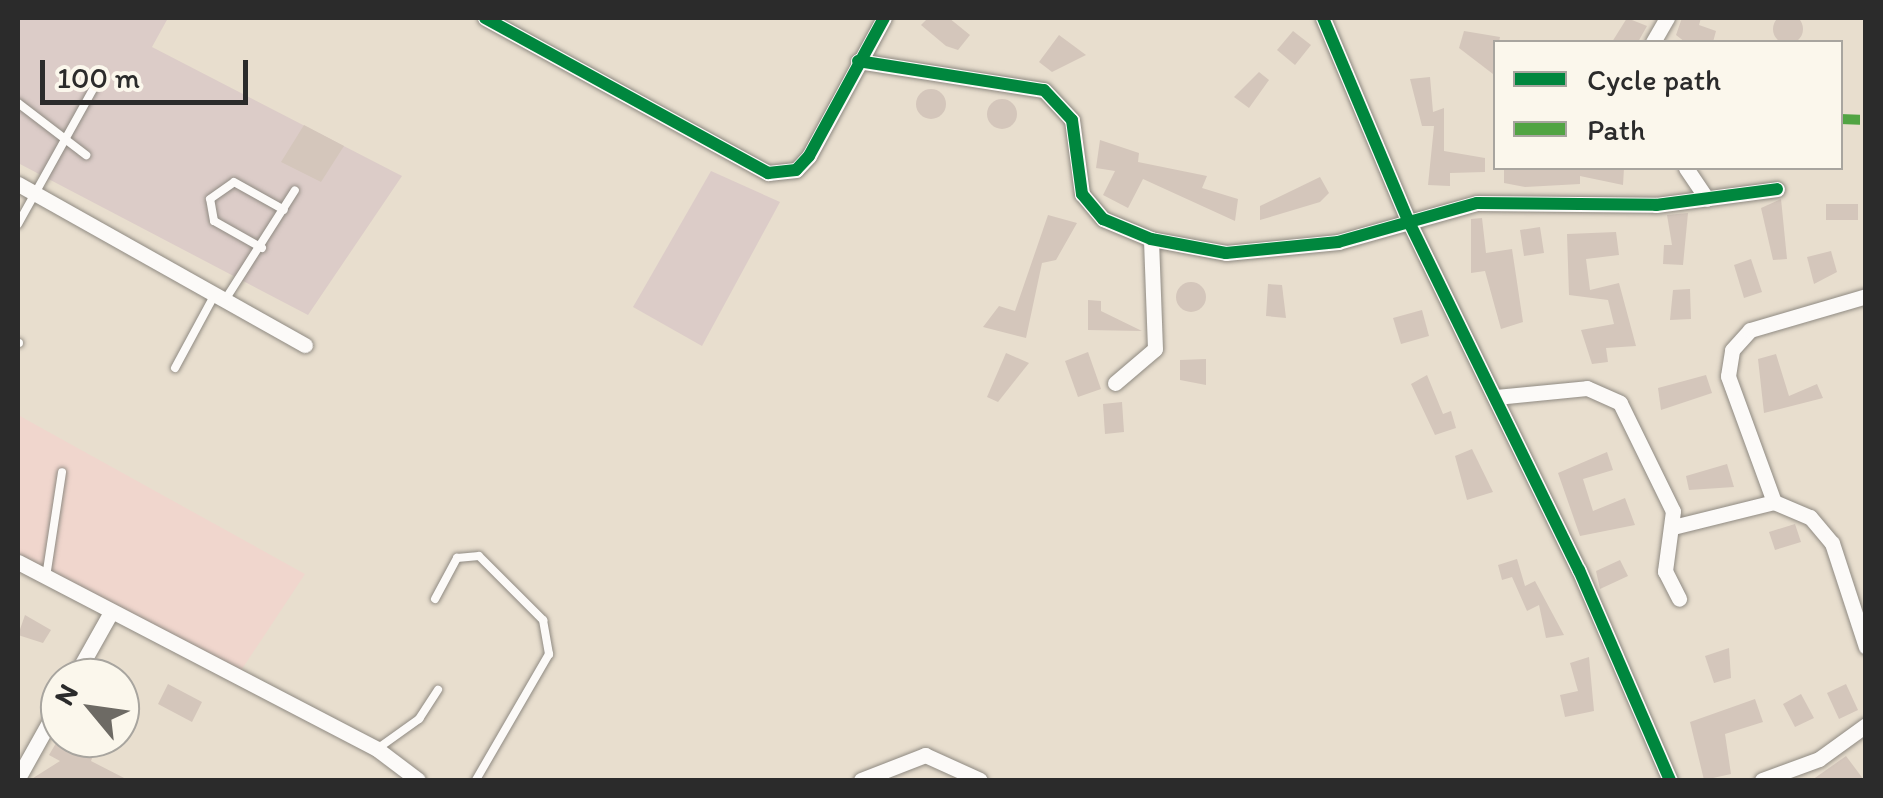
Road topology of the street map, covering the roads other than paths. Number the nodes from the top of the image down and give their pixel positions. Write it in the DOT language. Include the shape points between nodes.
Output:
graph roads {
  1 [pos="485,18"];
  2 [pos="884,18"];
  3 [pos="1323,18"];
  4 [pos="1668,18"];
  5 [pos="1655,40"];
  6 [pos="858,61"];
  7 [pos="101,75"];
  8 [pos="18,103"];
  9 [pos="62,143"];
  10 [pos="86,155"];
  11 [pos="1687,170"];
  12 [pos="18,184"];
  13 [pos="294,190"];
  14 [pos="1777,190"];
  15 [pos="34,193"];
  16 [pos="1706,199"];
  17 [pos="284,210"];
  18 [pos="1408,220"];
  19 [pos="18,224"];
  20 [pos="1151,239"];
  21 [pos="262,248"];
  22 [pos="1866,296"];
  23 [pos="220,297"];
  24 [pos="305,345"];
  25 [pos="175,368"];
  26 [pos="1115,383"];
  27 [pos="1496,397"];
  28 [pos="62,472"];
  29 [pos="1774,502"];
  30 [pos="1677,526"];
  31 [pos="18,562"];
  32 [pos="46,578"];
  33 [pos="1679,599"];
  34 [pos="435,600"];
  35 [pos="111,612"];
  36 [pos="1866,647"];
  37 [pos="85,658"];
  38 [pos="438,690"];
  39 [pos="1866,725"];
  40 [pos="40,739"];
  41 [pos="377,748"];
  42 [pos="18,778"];
  43 [pos="418,780"];
  44 [pos="476,780"];
  45 [pos="861,780"];
  46 [pos="980,780"];
  47 [pos="1670,780"];
  48 [pos="1762,780"];
  1 -- 6 [label="street" via="768,173 796,170 809,156"];
  2 -- 6 [label="street"];
  3 -- 18 [label="street"];
  4 -- 5 [label="street"];
  6 -- 20 [label="street" via="1044,90 1072,120 1089,205"];
  7 -- 9 [label="lane"];
  8 -- 9 [label="lane"];
  9 -- 10 [label="lane"];
  9 -- 15 [label="lane"];
  11 -- 16 [label="street"];
  12 -- 15 [label="street"];
  13 -- 17 [label="lane"];
  14 -- 16 [label="street"];
  15 -- 19 [label="lane"];
  15 -- 23 [label="street"];
  16 -- 18 [label="street" via="1477,203"];
  17 -- 21 [label="lane"];
  17 -- 21 [label="lane" via="234,182 223,181 210,200 214,221"];
  18 -- 20 [label="street" via="1294,250 1226,253"];
  18 -- 27 [label="street"];
  20 -- 26 [label="street" via="1155,349"];
  21 -- 23 [label="lane"];
  22 -- 29 [label="street" via="1750,330 1732,350 1728,376"];
  23 -- 24 [label="street"];
  23 -- 25 [label="lane"];
  27 -- 30 [label="street" via="1587,388 1610,394"];
  27 -- 47 [label="street"];
  28 -- 32 [label="lane"];
  29 -- 30 [label="street"];
  29 -- 36 [label="street" via="1810,517 1832,543"];
  30 -- 33 [label="street" via="1666,572"];
  31 -- 32 [label="street"];
  32 -- 35 [label="street"];
  34 -- 44 [label="lane" via="457,558 479,556 543,620 548,654"];
  35 -- 37 [label="street"];
  35 -- 41 [label="street"];
  38 -- 41 [label="lane" via="419,719"];
  39 -- 48 [label="street" via="1819,759"];
  40 -- 42 [label="street"];
  41 -- 43 [label="street"];
  45 -- 46 [label="street" via="925,756"];
}
